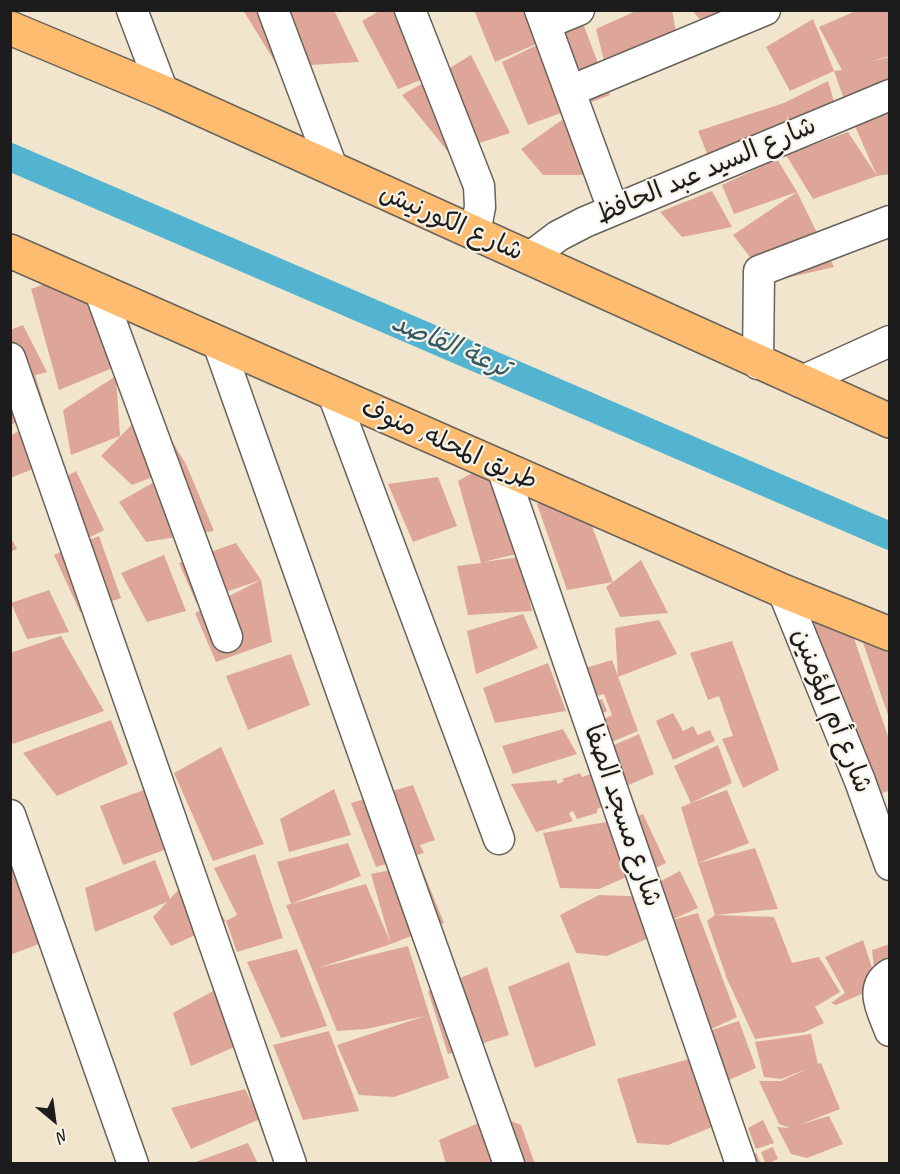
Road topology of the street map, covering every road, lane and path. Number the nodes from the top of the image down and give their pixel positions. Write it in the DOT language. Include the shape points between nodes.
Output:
graph roads {
  1 [pos="132,10"];
  2 [pos="273,10"];
  3 [pos="410,10"];
  4 [pos="579,10"];
  5 [pos="765,10"];
  6 [pos="543,17"];
  7 [pos="10,28"];
  8 [pos="570,91"];
  9 [pos="163,92"];
  10 [pos="890,95"];
  11 [pos="333,170"];
  12 [pos="613,209"];
  13 [pos="890,221"];
  14 [pos="476,233"];
  15 [pos="10,251"];
  16 [pos="529,258"];
  17 [pos="100,292"];
  18 [pos="890,341"];
  19 [pos="218,343"];
  20 [pos="10,358"];
  21 [pos="758,364"];
  22 [pos="800,382"];
  23 [pos="333,394"];
  24 [pos="890,421"];
  25 [pos="502,468"];
  26 [pos="783,591"];
  27 [pos="890,634"];
  28 [pos="227,637"];
  29 [pos="10,815"];
  30 [pos="499,839"];
  31 [pos="890,865"];
  32 [pos="890,974"];
  33 [pos="890,1031"];
  34 [pos="133,1164"];
  35 [pos="291,1164"];
  36 [pos="509,1164"];
  37 [pos="741,1164"];
  1 -- 9 [label="street"];
  2 -- 11 [label="street"];
  3 -- 14 [label="street" via="479,186"];
  4 -- 6 [label="street"];
  5 -- 8 [label="street"];
  6 -- 8 [label="street"];
  7 -- 9 [label="main road, شارع الكورنيش"];
  8 -- 12 [label="street"];
  9 -- 11 [label="main road, شارع الكورنيش"];
  10 -- 12 [label="street, شارع السيد عبد الحافظ"];
  11 -- 14 [label="main road, شارع الكورنيش"];
  12 -- 16 [label="street, شارع السيد عبد الحافظ" via="558,236"];
  13 -- 21 [label="street" via="759,271"];
  14 -- 16 [label="main road, شارع الكورنيش"];
  15 -- 17 [label="main road, طريق المحله, منوف"];
  16 -- 21 [label="main road, شارع الكورنيش"];
  17 -- 19 [label="main road, طريق المحله, منوف"];
  17 -- 28 [label="street"];
  18 -- 22 [label="street"];
  19 -- 23 [label="main road, طريق المحله, منوف"];
  19 -- 36 [label="street"];
  20 -- 35 [label="street"];
  21 -- 22 [label="main road, شارع الكورنيش"];
  22 -- 24 [label="main road, شارع الكورنيش"];
  23 -- 25 [label="main road, طريق المحله, منوف"];
  23 -- 30 [label="street"];
  25 -- 26 [label="main road, طريق المحله, منوف"];
  25 -- 37 [label="street, شارع مسجد الصفا"];
  26 -- 27 [label="main road, طريق المحله, منوف"];
  26 -- 31 [label="street, شارع أم المؤمنين"];
  29 -- 34 [label="street"];
  32 -- 33 [label="street" via="882,979 877,995"];
}
